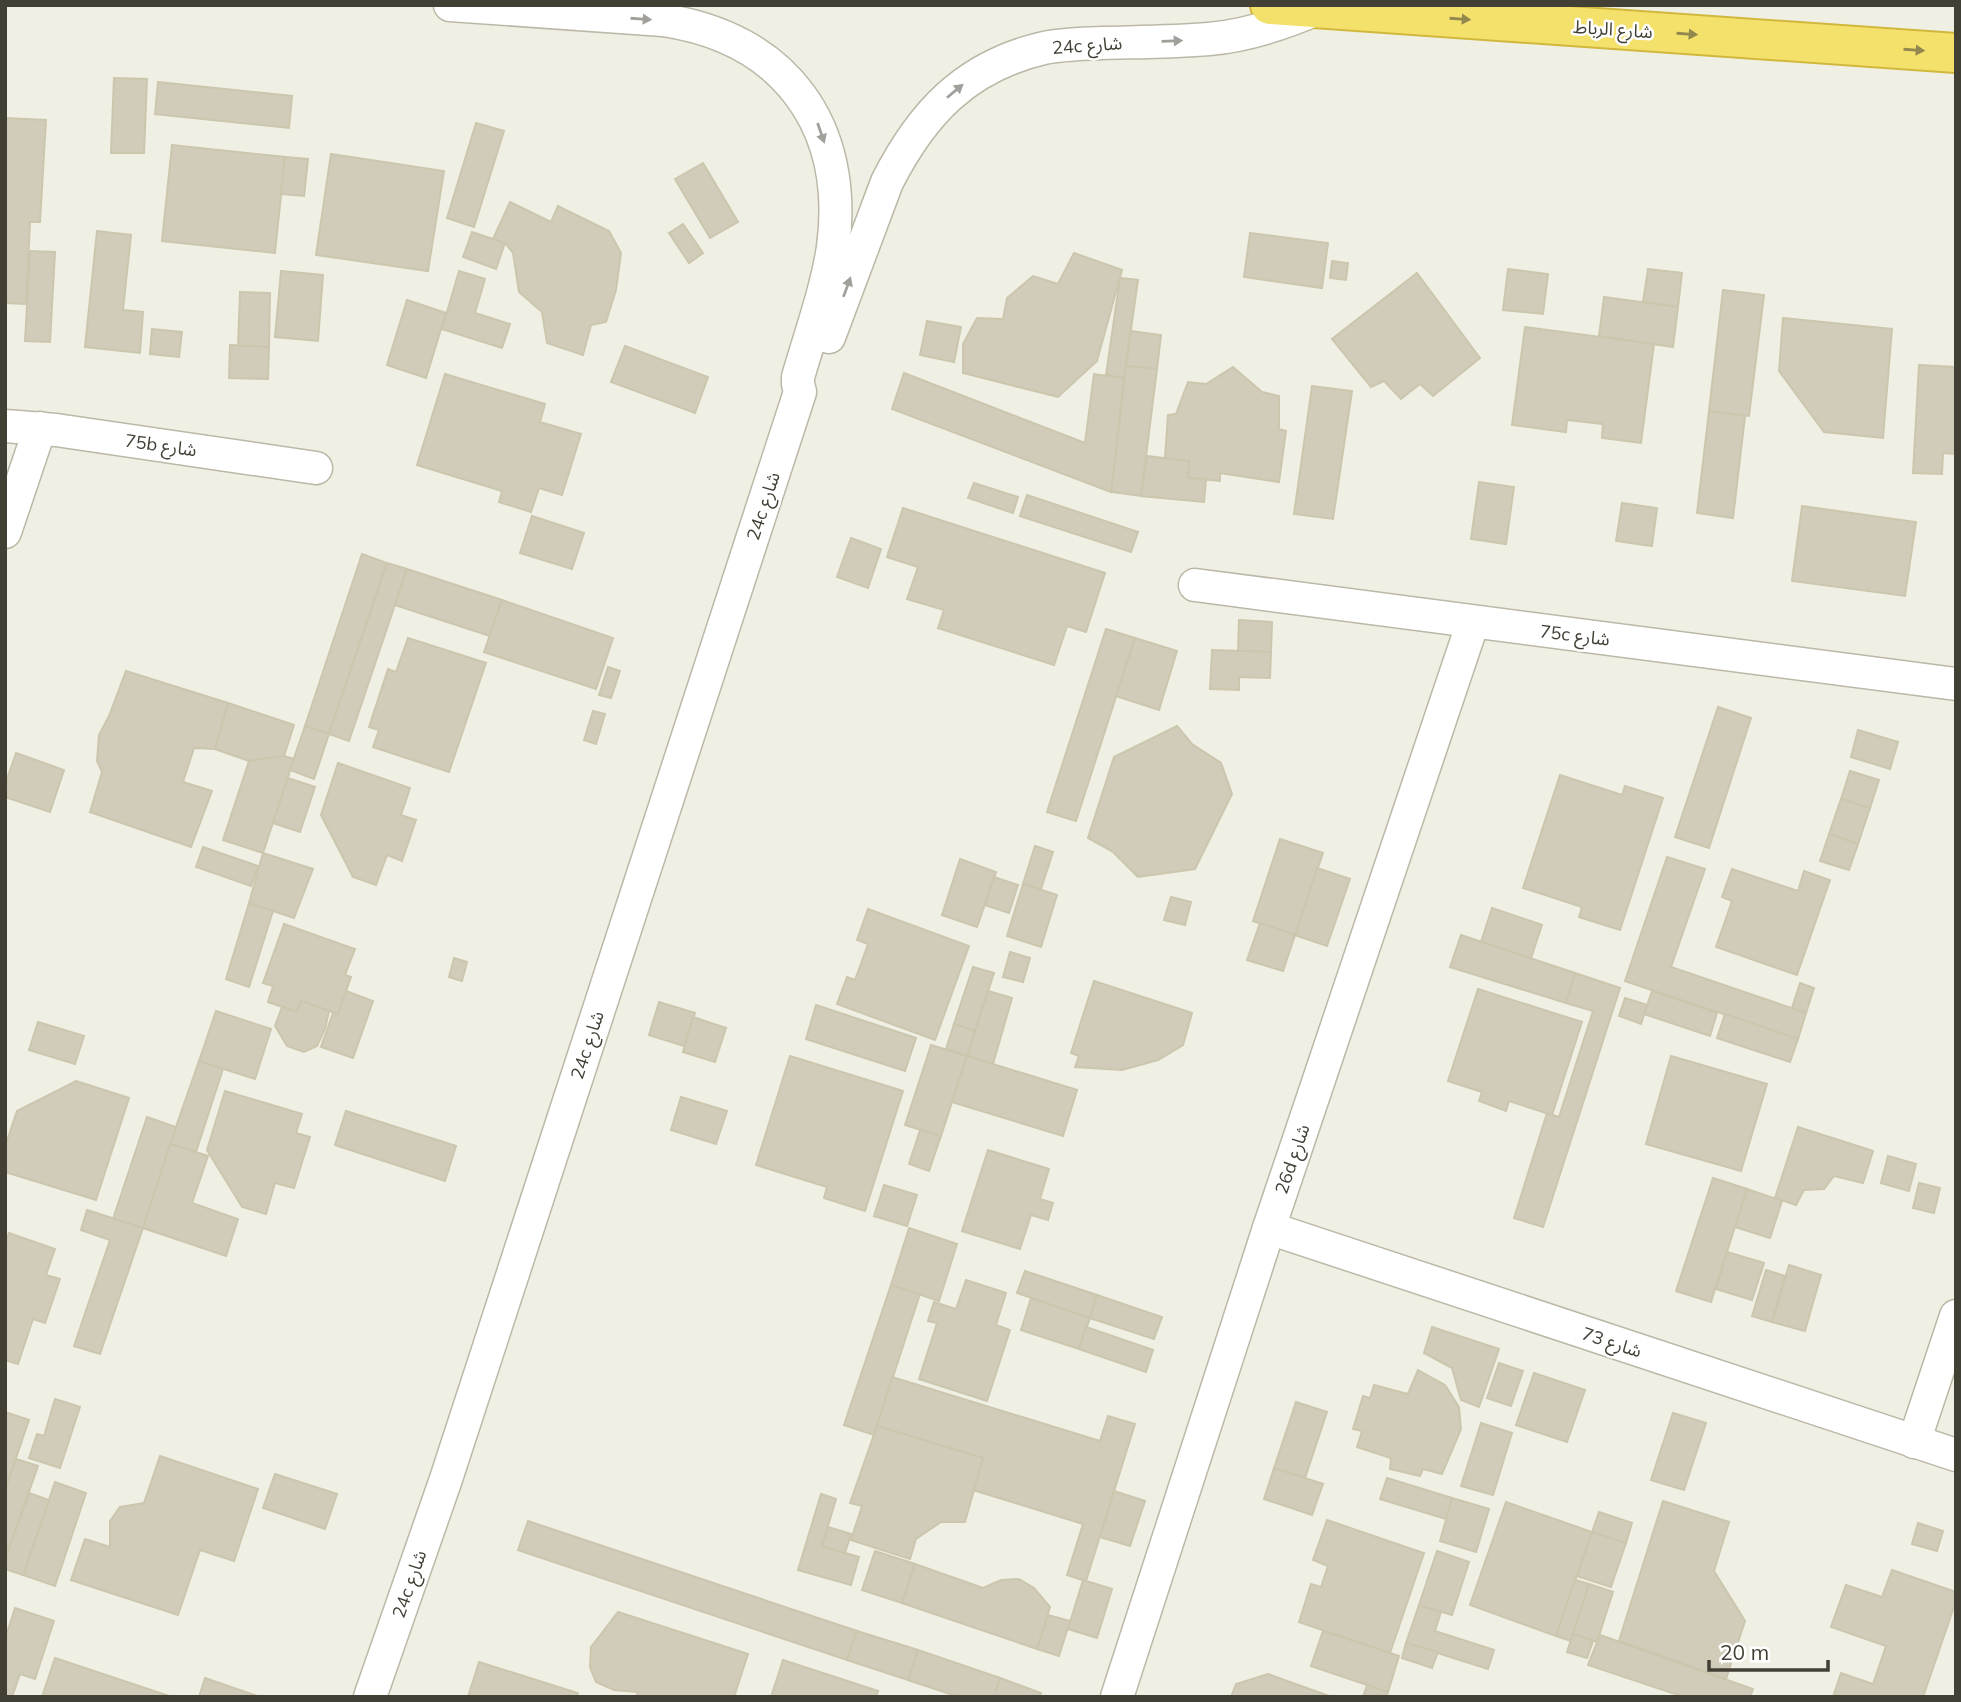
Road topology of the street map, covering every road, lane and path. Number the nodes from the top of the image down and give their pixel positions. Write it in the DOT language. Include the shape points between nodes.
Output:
graph roads {
  1 [pos="450,5"];
  2 [pos="1270,5"];
  3 [pos="1317,9"];
  4 [pos="1956,52"];
  5 [pos="800,392"];
  6 [pos="5,426"];
  7 [pos="40,428"];
  8 [pos="316,468"];
  9 [pos="5,532"];
  10 [pos="1195,585"];
  11 [pos="1473,622"];
  12 [pos="1956,684"];
  13 [pos="1269,1228"];
  14 [pos="1956,1316"];
  15 [pos="1914,1442"];
  16 [pos="1956,1455"];
  17 [pos="370,1697"];
  18 [pos="1117,1697"];
  1 -- 5 [label="street, 24c شارع, one-way" via="690,24 743,45 786,78 819,124 834,192 833,248 798,377"];
  2 -- 3 [label="highway, شارع الرباط"];
  3 -- 4 [label="highway, شارع الرباط, one-way"];
  5 -- 3 [label="street, 24c شارع, one-way" via="813,380 900,157 934,110 957,88 1011,58 1045,48 1210,39 1283,23"];
  5 -- 17 [label="street, 24c شارع" via="446,1479"];
  6 -- 7 [label="street, 75b شارع"];
  7 -- 8 [label="street, 75b شارع"];
  7 -- 9 [label="street"];
  10 -- 11 [label="street, 75c شارع"];
  11 -- 12 [label="street, 75c شارع"];
  11 -- 13 [label="street, 26d شارع"];
  13 -- 15 [label="street, شارع 73"];
  13 -- 18 [label="street, 26d شارع"];
  14 -- 15 [label="street"];
  15 -- 16 [label="street, شارع 73"];
}
